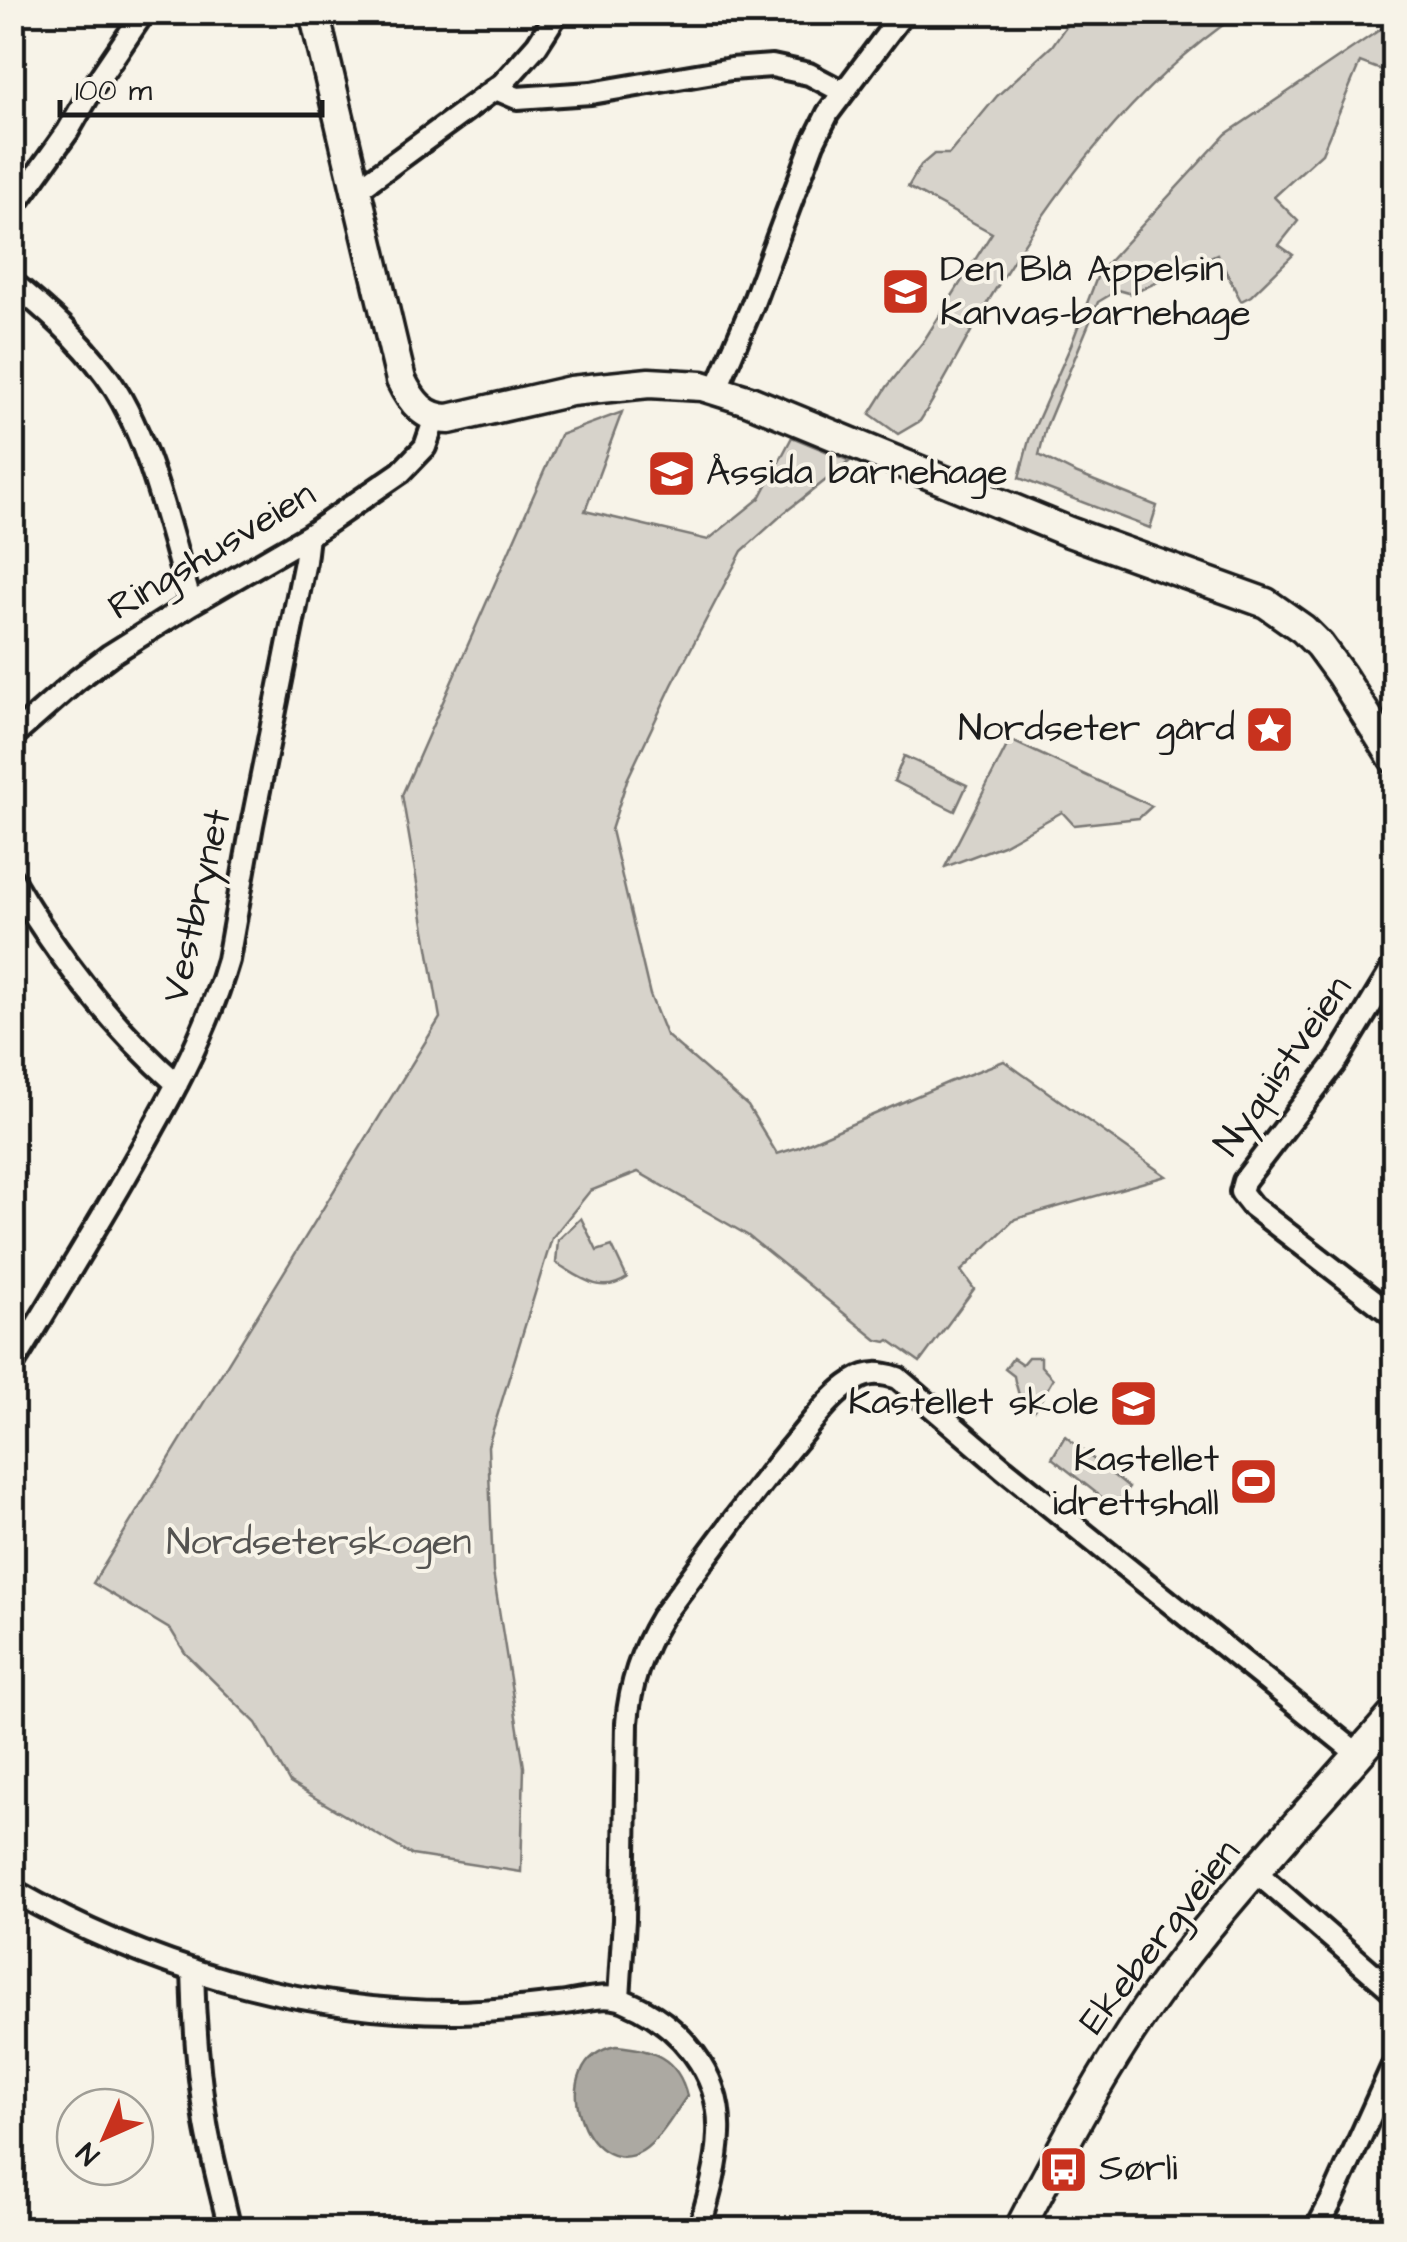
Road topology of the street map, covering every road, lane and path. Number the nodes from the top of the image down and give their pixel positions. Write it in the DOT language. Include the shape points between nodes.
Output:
graph roads {
  1 [pos="144,12"];
  2 [pos="314,12"];
  3 [pos="558,12"];
  4 [pos="904,12"];
  5 [pos="496,89"];
  6 [pos="843,92"];
  7 [pos="357,190"];
  8 [pos="12,209"];
  9 [pos="12,282"];
  10 [pos="716,390"];
  11 [pos="434,418"];
  12 [pos="308,536"];
  13 [pos="191,604"];
  14 [pos="12,737"];
  15 [pos="1394,759"];
  16 [pos="12,879"];
  17 [pos="1394,966"];
  18 [pos="178,1084"];
  19 [pos="1394,1316"];
  20 [pos="12,1366"];
  21 [pos="1394,1714"];
  22 [pos="1359,1755"];
  23 [pos="1256,1872"];
  24 [pos="12,1890"];
  25 [pos="193,1970"];
  26 [pos="1394,1992"];
  27 [pos="620,1998"];
  28 [pos="1394,2064"];
  29 [pos="230,2230"];
  30 [pos="699,2230"];
  31 [pos="1019,2230"];
  32 [pos="1316,2230"];
  1 -- 8 [label="street"];
  2 -- 7 [label="main road"];
  3 -- 5 [label="street"];
  4 -- 6 [label="street"];
  5 -- 6 [label="street" via="516,98 591,93 772,66 809,74"];
  5 -- 7 [label="street"];
  6 -- 10 [label="street" via="813,143"];
  7 -- 11 [label="main road" via="401,380"];
  9 -- 13 [label="street" via="108,377 144,446"];
  10 -- 11 [label="main road" via="614,386"];
  10 -- 15 [label="main road" via="1266,603 1319,645"];
  11 -- 12 [label="street, Ringshusveien" via="424,447 401,472"];
  12 -- 13 [label="street, Ringshusveien"];
  12 -- 18 [label="street, Vestbrynet" via="228,960"];
  13 -- 14 [label="street, Ringshusveien" via="94,666"];
  16 -- 18 [label="street" via="98,1002"];
  17 -- 19 [label="street, Nyquistveien" via="1338,1060 1241,1192"];
  18 -- 20 [label="street, Vestbrynet"];
  21 -- 22 [label="main road, Ekebergveien"];
  22 -- 23 [label="main road, Ekebergveien"];
  22 -- 27 [label="street" via="898,1378 867,1374 823,1409 779,1461 661,1618 638,1664 626,1723"];
  23 -- 26 [label="street"];
  23 -- 31 [label="main road, Ekebergveien" via="1134,2027"];
  24 -- 25 [label="street" via="92,1931"];
  25 -- 27 [label="street" via="308,2000 396,2010"];
  25 -- 29 [label="street" via="200,2080"];
  27 -- 30 [label="street" via="684,2039 706,2072 720,2132"];
  28 -- 32 [label="street"];
}
